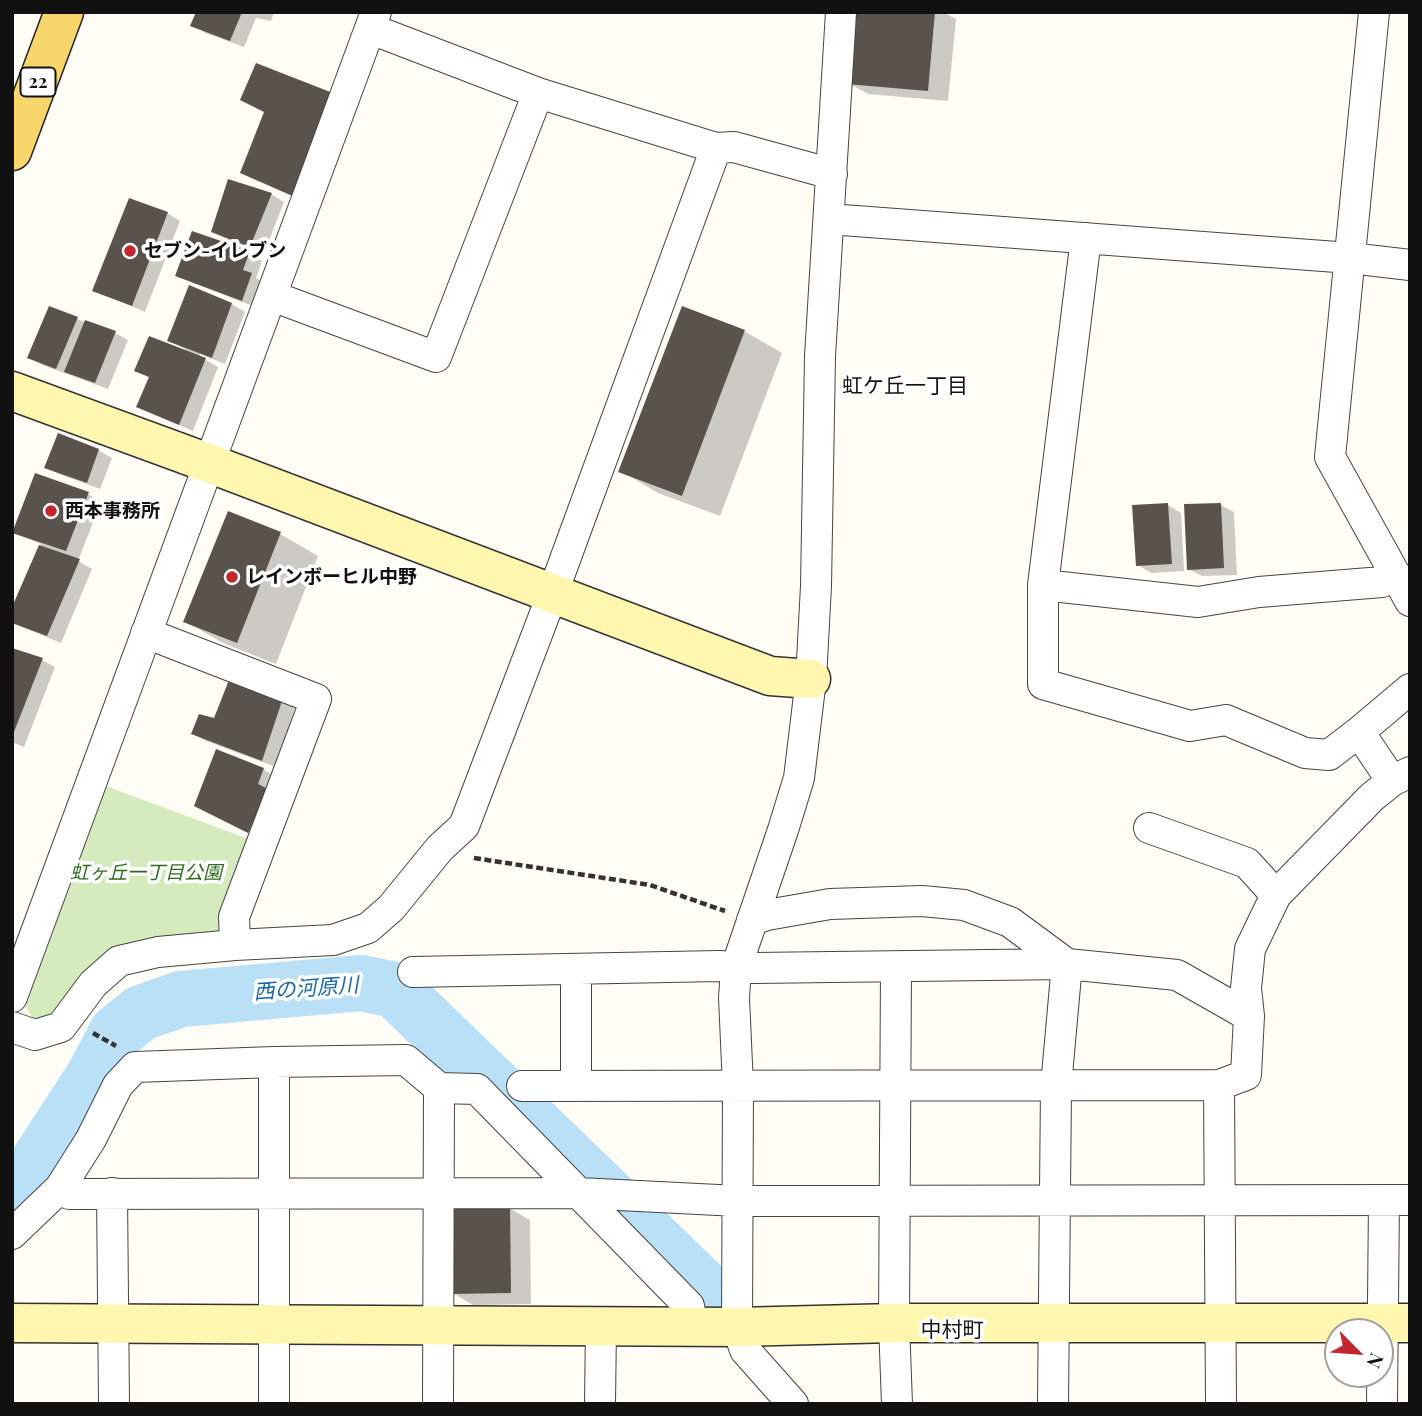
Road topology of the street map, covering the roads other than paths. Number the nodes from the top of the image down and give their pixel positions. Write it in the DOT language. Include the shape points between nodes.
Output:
graph roads {
  1 [pos="64,12"];
  2 [pos="841,12"];
  3 [pos="1374,12"];
  4 [pos="373,21"];
  5 [pos="538,93"];
  6 [pos="716,148"];
  7 [pos="12,151"];
  8 [pos="832,174"];
  9 [pos="829,219"];
  10 [pos="1086,238"];
  11 [pos="1350,258"];
  12 [pos="1410,265"];
  13 [pos="272,296"];
  14 [pos="12,391"];
  15 [pos="211,464"];
  16 [pos="1043,584"];
  17 [pos="1403,588"];
  18 [pos="552,595"];
  19 [pos="146,633"];
  20 [pos="811,679"];
  21 [pos="1410,689"];
  22 [pos="1359,732"];
  23 [pos="1401,776"];
  24 [pos="1149,828"];
  25 [pos="1276,895"];
  26 [pos="752,920"];
  27 [pos="235,945"];
  28 [pos="1067,964"];
  29 [pos="896,967"];
  30 [pos="736,968"];
  31 [pos="576,969"];
  32 [pos="413,972"];
  33 [pos="12,997"];
  34 [pos="1249,1016"];
  35 [pos="12,1027"];
  36 [pos="274,1062"];
  37 [pos="895,1084"];
  38 [pos="1219,1085"];
  39 [pos="522,1086"];
  40 [pos="576,1086"];
  41 [pos="738,1086"];
  42 [pos="1056,1086"];
  43 [pos="439,1087"];
  44 [pos="60,1188"];
  45 [pos="112,1192"];
  46 [pos="273,1192"];
  47 [pos="439,1192"];
  48 [pos="579,1193"];
  49 [pos="895,1199"];
  50 [pos="1055,1200"];
  51 [pos="1220,1200"];
  52 [pos="1397,1200"];
  53 [pos="738,1201"];
  54 [pos="12,1234"];
  55 [pos="12,1323"];
  56 [pos="112,1323"];
  57 [pos="894,1323"];
  58 [pos="1053,1323"];
  59 [pos="1222,1323"];
  60 [pos="1396,1323"];
  61 [pos="274,1325"];
  62 [pos="439,1325"];
  63 [pos="601,1326"];
  64 [pos="693,1326"];
  65 [pos="737,1327"];
  66 [pos="114,1404"];
  67 [pos="274,1404"];
  68 [pos="438,1404"];
  69 [pos="600,1404"];
  70 [pos="793,1404"];
  71 [pos="897,1404"];
  72 [pos="1052,1404"];
  73 [pos="1221,1404"];
  74 [pos="1382,1404"];
  1 -- 7 [label="main road, 22"];
  2 -- 8 [label="street"];
  3 -- 11 [label="street"];
  4 -- 5 [label="street"];
  4 -- 13 [label="street"];
  5 -- 6 [label="street"];
  5 -- 13 [label="street" via="436,357"];
  6 -- 8 [label="street" via="734,148"];
  6 -- 18 [label="street"];
  8 -- 9 [label="street"];
  9 -- 10 [label="street"];
  9 -- 20 [label="street" via="820,356"];
  10 -- 11 [label="street"];
  10 -- 16 [label="street"];
  11 -- 12 [label="street"];
  11 -- 17 [label="street" via="1330,457"];
  13 -- 15 [label="street"];
  14 -- 15 [label="street"];
  15 -- 18 [label="street"];
  15 -- 19 [label="street"];
  16 -- 17 [label="street" via="1198,602 1382,582"];
  16 -- 22 [label="street" via="1043,684 1189,726 1226,720 1305,753 1329,755"];
  18 -- 20 [label="street" via="770,676"];
  18 -- 27 [label="street" via="464,826 391,908 368,928 334,940"];
  19 -- 27 [label="street" via="316,699 234,917"];
  19 -- 33 [label="street"];
  20 -- 26 [label="street" via="799,778"];
  21 -- 22 [label="street"];
  22 -- 23 [label="street"];
  23 -- 25 [label="street" via="1372,797"];
  24 -- 25 [label="street" via="1247,863"];
  25 -- 34 [label="street" via="1250,949"];
  26 -- 28 [label="street" via="830,904 922,901 964,905 1010,922"];
  26 -- 30 [label="street"];
  27 -- 35 [label="street" via="158,952 119,961 93,984 61,1027 35,1035"];
  28 -- 29 [label="street"];
  28 -- 34 [label="street" via="1177,975"];
  28 -- 42 [label="street"];
  29 -- 30 [label="street"];
  29 -- 37 [label="street"];
  30 -- 31 [label="street"];
  30 -- 41 [label="street"];
  31 -- 32 [label="street"];
  31 -- 40 [label="street"];
  34 -- 38 [label="street" via="1246,1075"];
  36 -- 43 [label="street" via="406,1060"];
  36 -- 44 [label="street" via="135,1067 118,1086"];
  36 -- 46 [label="street"];
  37 -- 41 [label="street"];
  37 -- 42 [label="street"];
  37 -- 49 [label="street"];
  38 -- 42 [label="street"];
  38 -- 51 [label="street"];
  39 -- 40 [label="street"];
  40 -- 41 [label="street"];
  41 -- 53 [label="street"];
  42 -- 50 [label="street"];
  43 -- 47 [label="street"];
  43 -- 48 [label="street" via="477,1089"];
  44 -- 45 [label="street" via="69,1194"];
  44 -- 54 [label="street"];
  45 -- 46 [label="street"];
  45 -- 56 [label="street"];
  46 -- 47 [label="street"];
  46 -- 61 [label="street"];
  47 -- 48 [label="street"];
  47 -- 62 [label="street"];
  48 -- 53 [label="street"];
  48 -- 64 [label="street" via="689,1306"];
  49 -- 50 [label="street"];
  49 -- 53 [label="street"];
  49 -- 57 [label="street"];
  50 -- 51 [label="street"];
  50 -- 58 [label="street"];
  51 -- 52 [label="street"];
  51 -- 59 [label="street"];
  52 -- 60 [label="street"];
  53 -- 65 [label="street"];
  55 -- 56 [label="street"];
  56 -- 61 [label="street"];
  56 -- 66 [label="street"];
  57 -- 58 [label="street"];
  57 -- 65 [label="street"];
  57 -- 71 [label="street"];
  58 -- 59 [label="street"];
  58 -- 72 [label="street"];
  59 -- 60 [label="street"];
  59 -- 73 [label="street"];
  60 -- 74 [label="street"];
  61 -- 62 [label="street"];
  61 -- 67 [label="street"];
  62 -- 63 [label="street"];
  62 -- 68 [label="street"];
  63 -- 64 [label="street"];
  63 -- 69 [label="street"];
  64 -- 65 [label="street"];
  65 -- 70 [label="street" via="745,1350"];
}
